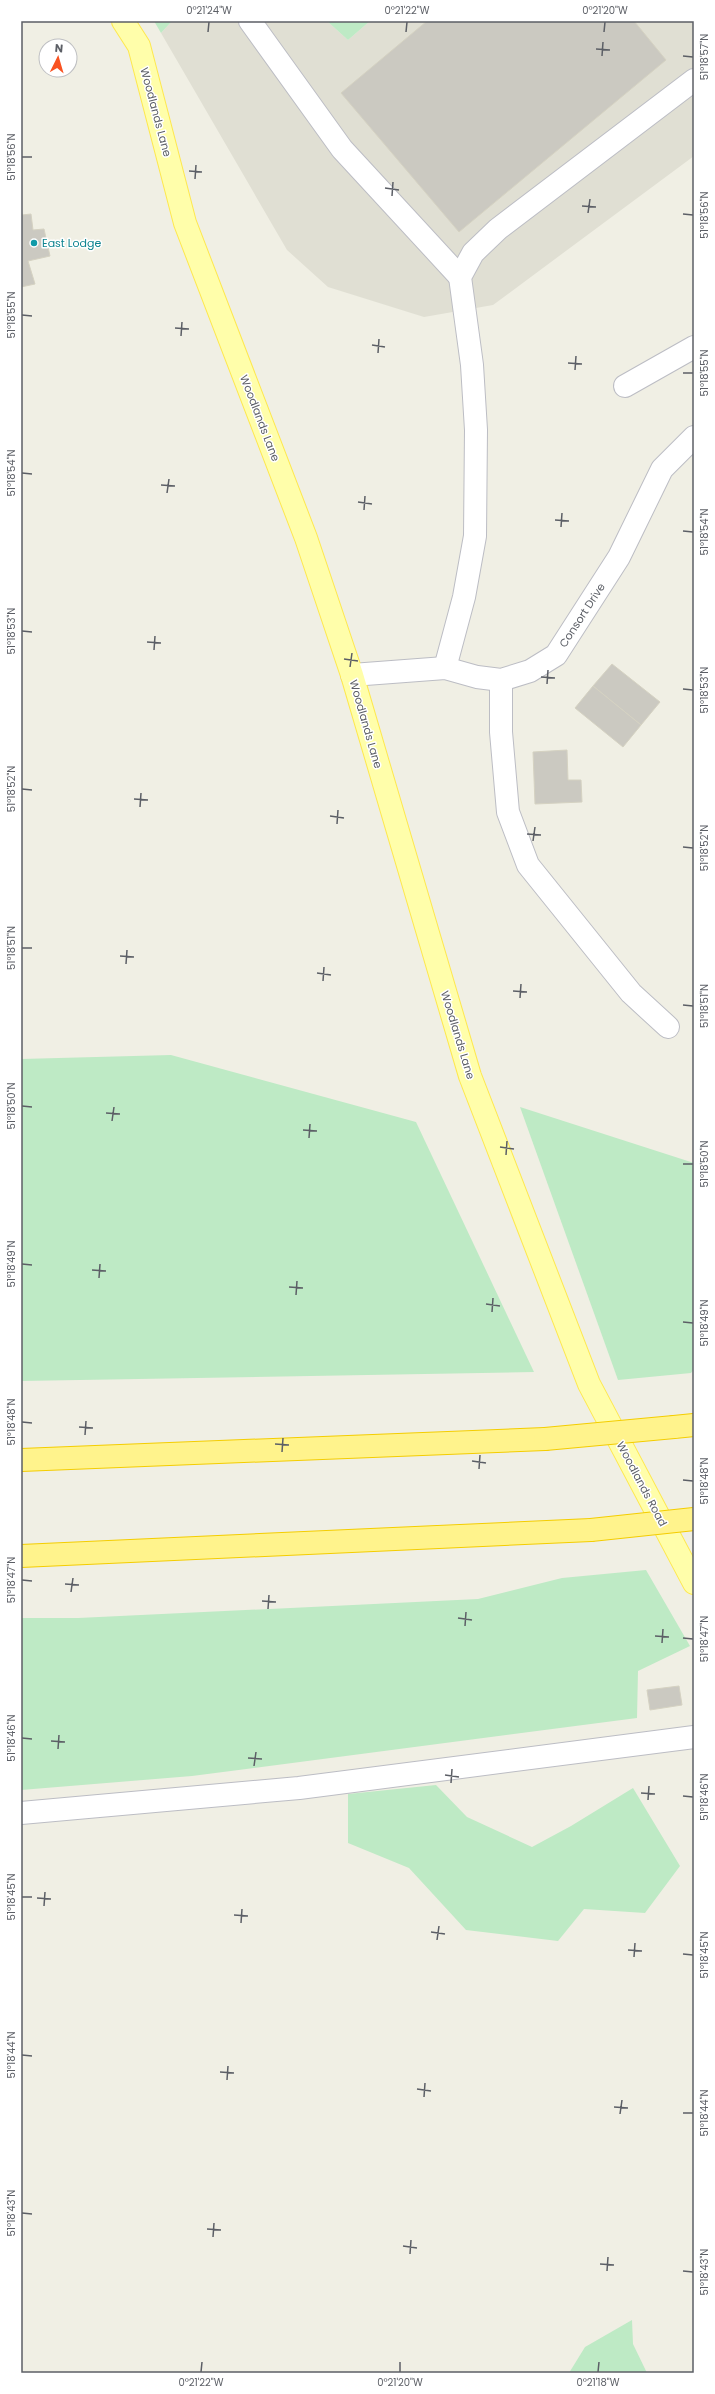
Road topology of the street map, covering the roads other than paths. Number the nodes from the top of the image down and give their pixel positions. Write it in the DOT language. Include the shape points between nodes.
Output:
graph roads {
  1 [pos="122,21"];
  2 [pos="250,21"];
  3 [pos="694,80"];
  4 [pos="460,277"];
  5 [pos="694,347"];
  6 [pos="625,386"];
  7 [pos="694,438"];
  8 [pos="445,668"];
  9 [pos="352,675"];
  10 [pos="501,680"];
  11 [pos="668,1027"];
  12 [pos="589,1384"];
  13 [pos="684,1426"];
  14 [pos="21,1460"];
  15 [pos="694,1519"];
  16 [pos="21,1556"];
  17 [pos="694,1583"];
  18 [pos="694,1737"];
  19 [pos="21,1814"];
  1 -- 9 [label="main road, Woodlands Lane" via="138,46 185,223 306,538"];
  2 -- 4 [label="street" via="342,149"];
  3 -- 4 [label="street" via="498,229 473,253"];
  4 -- 8 [label="street" via="474,394 475,536 464,597"];
  5 -- 6 [label="street"];
  7 -- 10 [label="street, Consort Drive" via="662,469 619,557 556,655 530,671"];
  8 -- 9 [label="street, Consort Drive"];
  8 -- 10 [label="street, Consort Drive" via="477,677"];
  9 -- 12 [label="main road, Woodlands Lane" via="470,1076"];
  10 -- 11 [label="street" via="501,732 508,812 528,865 631,993"];
  12 -- 17 [label="main road, Woodlands Road"];
  13 -- 14 [label="highway, bridge" via="545,1439"];
  15 -- 16 [label="highway, bridge" via="591,1530"];
  18 -- 19 [label="street" via="299,1788"];
}
